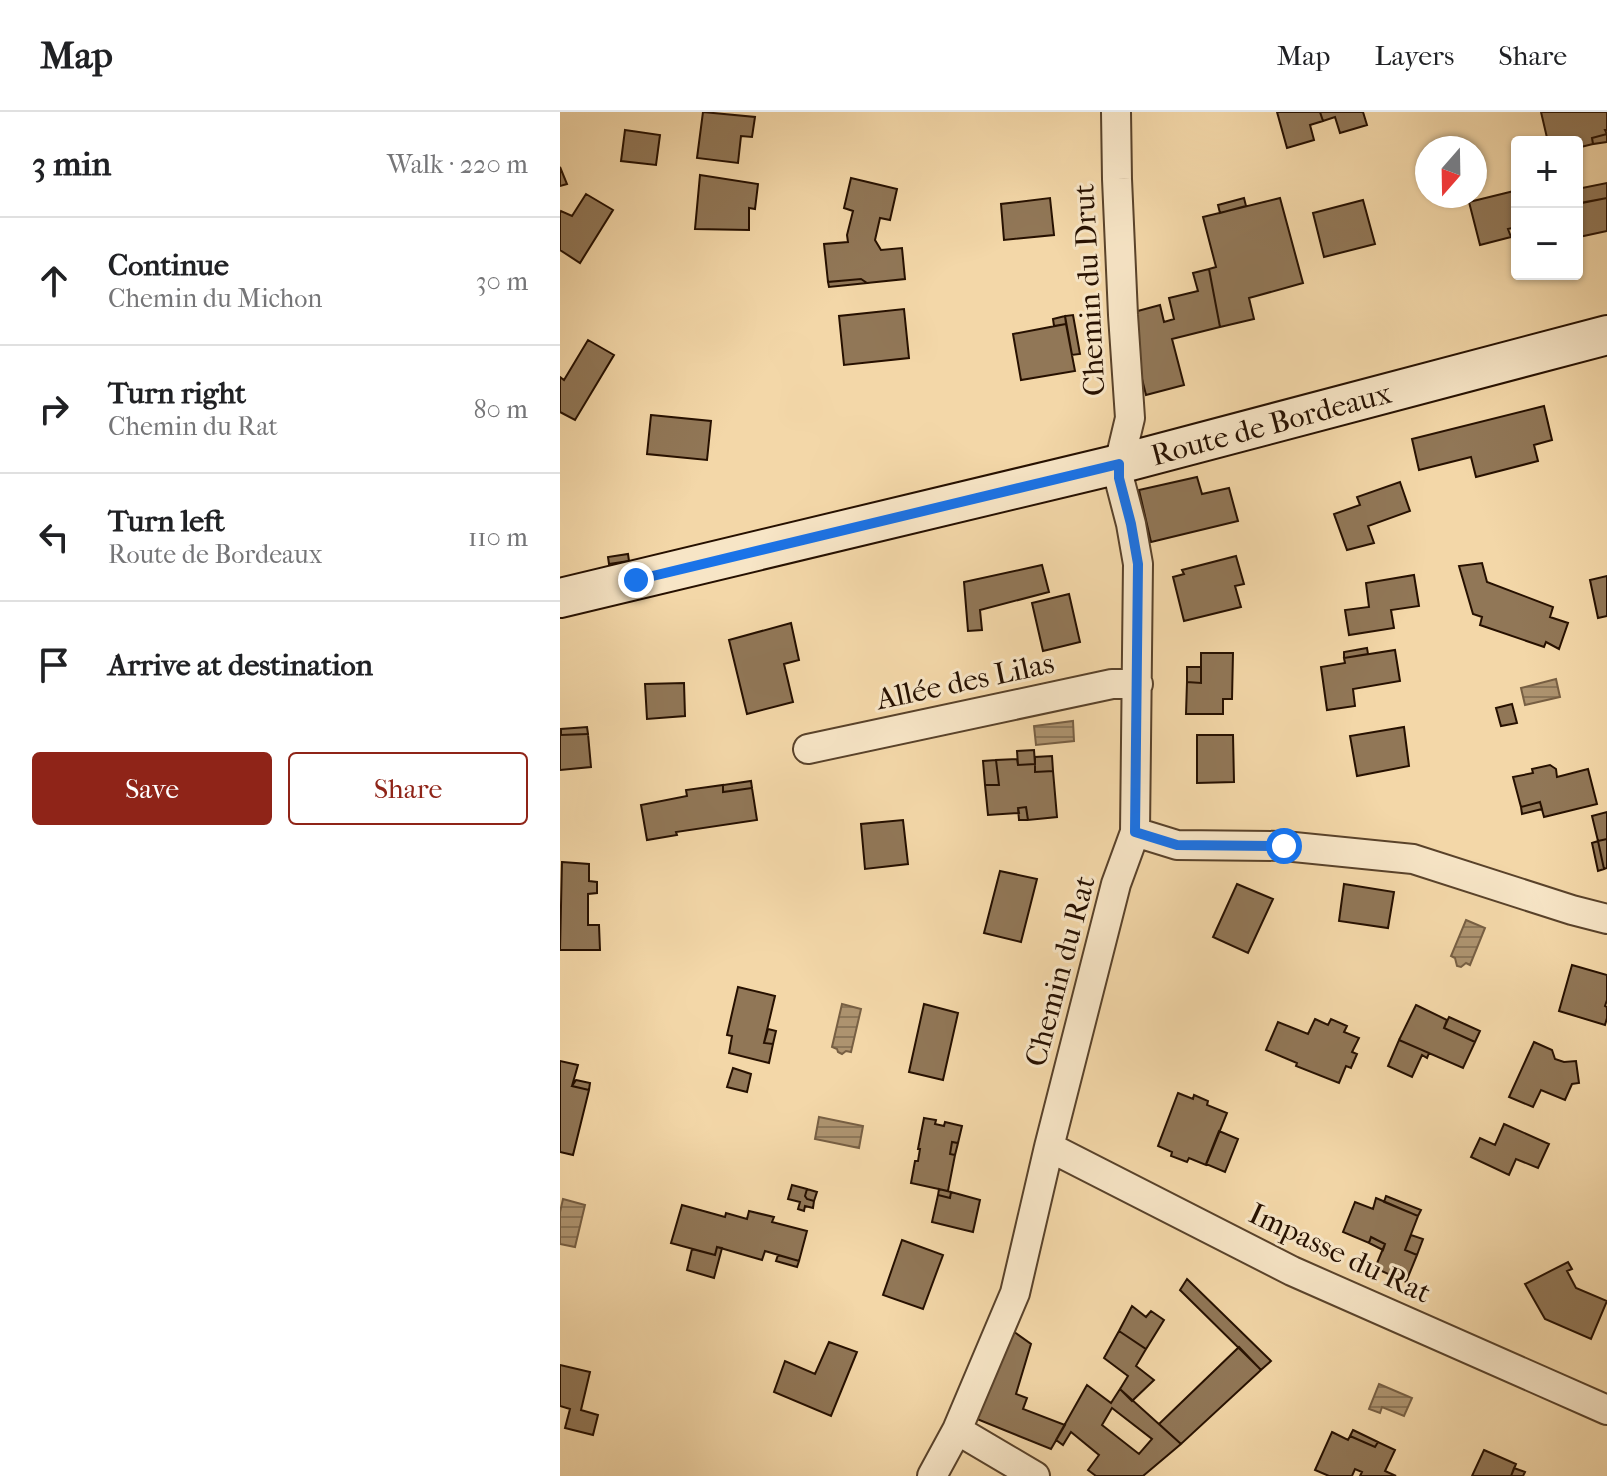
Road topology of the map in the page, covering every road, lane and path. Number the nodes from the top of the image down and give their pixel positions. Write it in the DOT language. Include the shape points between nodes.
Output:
graph roads {
  1 [pos="1116,112"];
  2 [pos="1607,335"];
  3 [pos="1119,464"];
  4 [pos="560,598"];
  5 [pos="1138,684"];
  6 [pos="808,749"];
  7 [pos="1135,832"];
  8 [pos="1607,919"];
  9 [pos="1049,1147"];
  10 [pos="1607,1410"];
  11 [pos="957,1430"];
  12 [pos="932,1476"];
  13 [pos="1035,1476"];
  1 -- 3 [label="street, Chemin du Drut" via="1130,418"];
  2 -- 3 [label="main road, Route de Bordeaux"];
  3 -- 4 [label="main road, Route de Bordeaux"];
  3 -- 5 [label="street, Chemin du Rat" via="1138,564"];
  5 -- 6 [label="street, Allée des Lilas" via="1112,684"];
  5 -- 7 [label="street, Chemin du Rat"];
  7 -- 8 [label="street" via="1177,845 1284,846 1413,859"];
  7 -- 9 [label="street, Chemin du Rat" via="1116,884"];
  9 -- 10 [label="street, Impasse du Rat" via="1292,1271"];
  9 -- 11 [label="street, Chemin du Rat" via="1015,1293"];
  11 -- 12 [label="street, Chemin du Rat"];
  11 -- 13 [label="street"];
}
